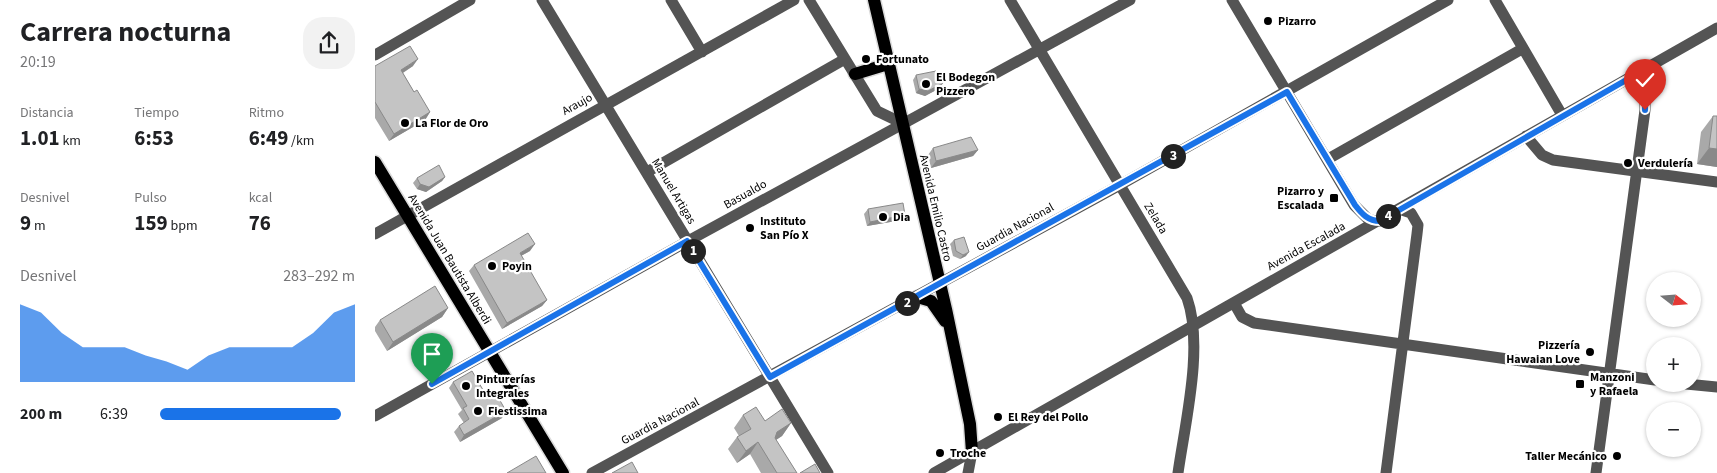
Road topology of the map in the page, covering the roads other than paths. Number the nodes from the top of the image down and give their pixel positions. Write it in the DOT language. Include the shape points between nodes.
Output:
graph roads {
  1 [pos="470,0"];
  2 [pos="542,0"];
  3 [pos="671,0"];
  4 [pos="794,0"];
  5 [pos="809,0"];
  6 [pos="874,0"];
  7 [pos="1010,0"];
  8 [pos="1130,0"];
  9 [pos="1233,0"];
  10 [pos="1448,0"];
  11 [pos="1495,0"];
  12 [pos="1717,28"];
  13 [pos="1039,49"];
  14 [pos="1522,49"];
  15 [pos="702,52"];
  16 [pos="375,55"];
  17 [pos="845,59"];
  18 [pos="888,64"];
  19 [pos="855,74"];
  20 [pos="1635,75"];
  21 [pos="1287,92"];
  22 [pos="605,104"];
  23 [pos="1563,115"];
  24 [pos="901,123"];
  25 [pos="1526,136"];
  26 [pos="1328,159"];
  27 [pos="375,162"];
  28 [pos="1637,170"];
  29 [pos="647,172"];
  30 [pos="1717,182"];
  31 [pos="1120,185"];
  32 [pos="1399,209"];
  33 [pos="407,216"];
  34 [pos="1380,221"];
  35 [pos="375,234"];
  36 [pos="687,241"];
  37 [pos="940,284"];
  38 [pos="917,297"];
  39 [pos="1234,303"];
  40 [pos="1193,325"];
  41 [pos="950,332"];
  42 [pos="1403,344"];
  43 [pos="489,351"];
  44 [pos="1609,375"];
  45 [pos="770,377"];
  46 [pos="1646,379"];
  47 [pos="1701,385"];
  48 [pos="1717,387"];
  49 [pos="375,416"];
  50 [pos="971,452"];
  51 [pos="563,473"];
  52 [pos="592,473"];
  53 [pos="828,473"];
  54 [pos="935,473"];
  55 [pos="968,473"];
  56 [pos="1178,473"];
  57 [pos="1386,473"];
  58 [pos="1596,473"];
  1 -- 16 [label="street"];
  2 -- 22 [label="street, Manuel Artigas"];
  3 -- 15 [label="street"];
  4 -- 15 [label="street, Araujo"];
  5 -- 17 [label="street"];
  6 -- 18 [label="main road, Avenida Emilio Castro"];
  7 -- 13 [label="street, Zelada"];
  8 -- 13 [label="street, Basualdo"];
  9 -- 21 [label="street"];
  10 -- 21 [label="street, Guardia Nacional"];
  11 -- 14 [label="street"];
  12 -- 20 [label="street, Avenida Escalada"];
  13 -- 24 [label="street, Basualdo"];
  13 -- 31 [label="street, Zelada"];
  14 -- 23 [label="street"];
  14 -- 26 [label="street"];
  15 -- 22 [label="street, Araujo"];
  17 -- 19 [label="street"];
  17 -- 29 [label="street"];
  18 -- 19 [label="main road"];
  18 -- 24 [label="main road, Avenida Emilio Castro"];
  19 -- 24 [label="street" via="877,110"];
  20 -- 23 [label="street, Avenida Escalada"];
  20 -- 28 [label="street" via="1645,99"];
  21 -- 26 [label="street"];
  21 -- 31 [label="street, Guardia Nacional"];
  22 -- 29 [label="street, Manuel Artigas"];
  22 -- 33 [label="street, Araujo"];
  23 -- 25 [label="street, Avenida Escalada"];
  24 -- 36 [label="street, Basualdo"];
  24 -- 37 [label="main road, Avenida Emilio Castro"];
  25 -- 28 [label="street" via="1542,155 1553,160"];
  25 -- 32 [label="street, Avenida Escalada"];
  26 -- 34 [label="street" via="1362,215 1369,220"];
  27 -- 33 [label="main road, Avenida Juan Bautista Alberdi"];
  28 -- 30 [label="street"];
  28 -- 44 [label="street"];
  29 -- 36 [label="street, Manuel Artigas"];
  31 -- 37 [label="street, Guardia Nacional"];
  31 -- 40 [label="street, Zelada" via="1187,298"];
  32 -- 34 [label="street, Avenida Escalada"];
  32 -- 42 [label="street" via="1411,213 1418,225"];
  33 -- 35 [label="street, Araujo"];
  33 -- 43 [label="main road, Avenida Juan Bautista Alberdi"];
  34 -- 39 [label="street, Avenida Escalada"];
  36 -- 43 [label="street, Basualdo"];
  36 -- 45 [label="street, Manuel Artigas"];
  37 -- 38 [label="street, Guardia Nacional"];
  37 -- 41 [label="main road, Avenida Emilio Castro"];
  38 -- 41 [label="main road" via="926,298 936,306"];
  38 -- 45 [label="street, Guardia Nacional"];
  39 -- 40 [label="street, Avenida Escalada"];
  39 -- 42 [label="street" via="1242,317 1254,323"];
  40 -- 50 [label="street, Avenida Escalada"];
  40 -- 56 [label="street, Zelada" via="1193,360"];
  41 -- 50 [label="main road, Avenida Emilio Castro" via="971,424"];
  42 -- 44 [label="street"];
  42 -- 57 [label="street"];
  43 -- 49 [label="street, Basualdo"];
  43 -- 51 [label="main road, Avenida Juan Bautista Alberdi"];
  44 -- 46 [label="street"];
  44 -- 58 [label="street"];
  45 -- 52 [label="street, Guardia Nacional"];
  45 -- 53 [label="street, Manuel Artigas"];
  47 -- 48 [label="street"];
  50 -- 54 [label="street, Avenida Escalada"];
  50 -- 55 [label="street"];
}
